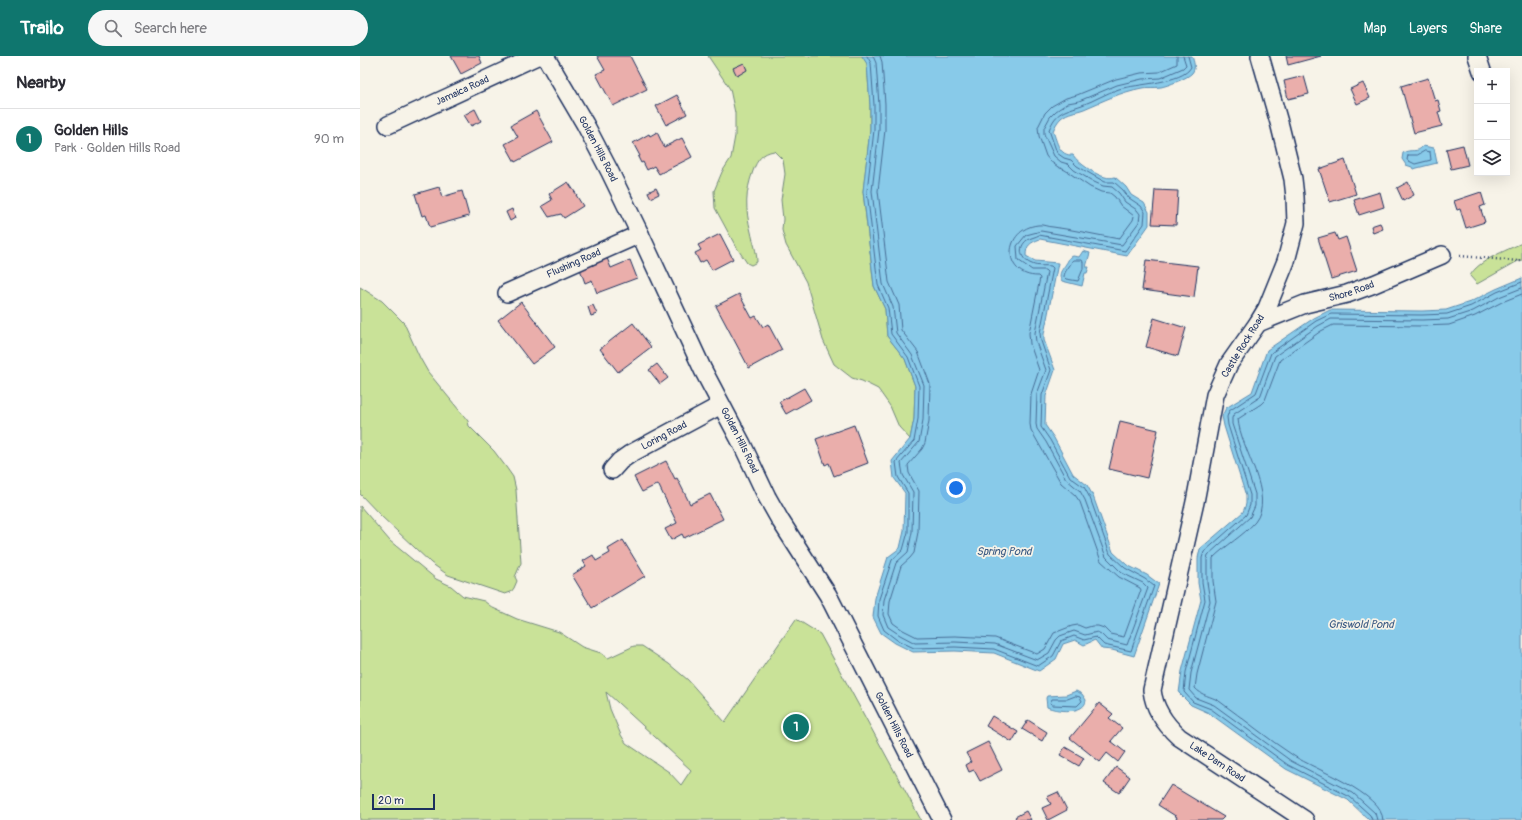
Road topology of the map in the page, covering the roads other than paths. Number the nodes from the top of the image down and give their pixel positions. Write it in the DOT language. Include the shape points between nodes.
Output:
graph roads {
  1 [pos="537,56"];
  2 [pos="546,56"];
  3 [pos="1260,56"];
  4 [pos="1477,56"];
  5 [pos="1481,68"];
  6 [pos="388,125"];
  7 [pos="640,234"];
  8 [pos="1442,255"];
  9 [pos="507,293"];
  10 [pos="1258,323"];
  11 [pos="721,405"];
  12 [pos="612,470"];
  13 [pos="1152,685"];
  14 [pos="942,820"];
  15 [pos="1306,820"];
  1 -- 6 [label="street, Jamaica Road"];
  2 -- 7 [label="street, Golden Hills Road" via="585,124"];
  3 -- 10 [label="street, Castle Rock Road" via="1293,179 1296,223 1286,261"];
  4 -- 5 [label="street"];
  7 -- 9 [label="street, Flushing Road"];
  7 -- 11 [label="street, Golden Hills Road"];
  8 -- 10 [label="street, Shore Road" via="1347,294 1305,304"];
  10 -- 13 [label="street, Castle Rock Road" via="1229,364 1215,395 1195,502"];
  11 -- 12 [label="street, Loring Road" via="630,454"];
  11 -- 14 [label="street, Golden Hills Road" via="780,520 837,610"];
  13 -- 15 [label="street, Lake Dam Road" via="1157,710 1179,737"];
}
